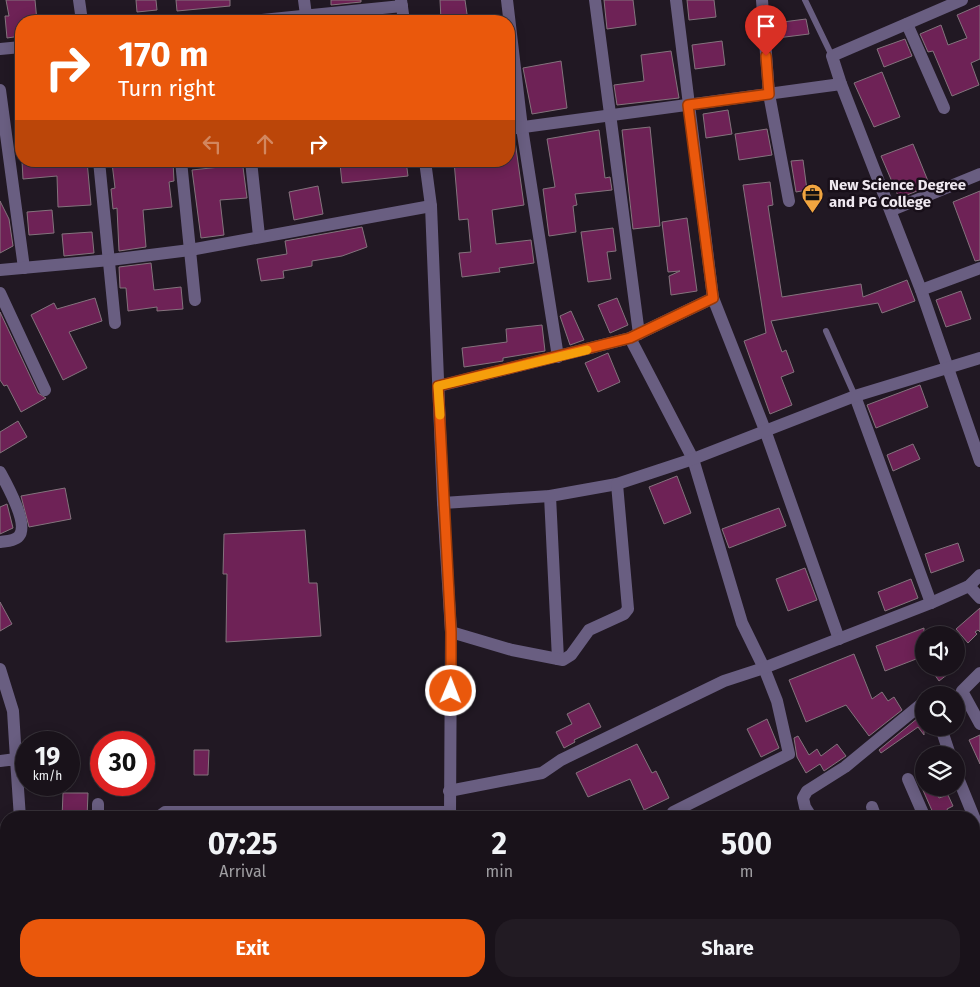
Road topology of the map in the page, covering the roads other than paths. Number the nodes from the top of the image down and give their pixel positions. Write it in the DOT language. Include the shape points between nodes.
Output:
graph roads {
  1 [pos="80,0"];
  2 [pos="304,0"];
  3 [pos="506,0"];
  4 [pos="595,0"];
  5 [pos="676,0"];
  6 [pos="762,0"];
  7 [pos="805,0"];
  8 [pos="962,0"];
  9 [pos="402,3"];
  10 [pos="81,15"];
  11 [pos="306,15"];
  12 [pos="507,15"];
  13 [pos="907,24"];
  14 [pos="15,48"];
  15 [pos="0,49"];
  16 [pos="832,56"];
  17 [pos="841,84"];
  18 [pos="0,90"];
  19 [pos="769,94"];
  20 [pos="688,105"];
  21 [pos="944,108"];
  22 [pos="609,116"];
  23 [pos="2,125"];
  24 [pos="515,128"];
  25 [pos="100,167"];
  26 [pos="182,167"];
  27 [pos="252,167"];
  28 [pos="426,167"];
  29 [pos="980,174"];
  30 [pos="789,201"];
  31 [pos="431,206"];
  32 [pos="892,210"];
  33 [pos="259,236"];
  34 [pos="190,250"];
  35 [pos="110,260"];
  36 [pos="24,268"];
  37 [pos="980,268"];
  38 [pos="0,270"];
  39 [pos="922,290"];
  40 [pos="0,293"];
  41 [pos="713,298"];
  42 [pos="195,300"];
  43 [pos="115,323"];
  44 [pos="826,331"];
  45 [pos="635,336"];
  46 [pos="558,357"];
  47 [pos="980,358"];
  48 [pos="950,368"];
  49 [pos="438,386"];
  50 [pos="46,390"];
  51 [pos="855,396"];
  52 [pos="765,430"];
  53 [pos="693,459"];
  54 [pos="980,461"];
  55 [pos="0,472"];
  56 [pos="617,484"];
  57 [pos="550,496"];
  58 [pos="443,503"];
  59 [pos="0,542"];
  60 [pos="980,575"];
  61 [pos="969,586"];
  62 [pos="980,598"];
  63 [pos="931,603"];
  64 [pos="451,632"];
  65 [pos="839,639"];
  66 [pos="558,659"];
  67 [pos="764,668"];
  68 [pos="0,669"];
  69 [pos="980,673"];
  70 [pos="965,687"];
  71 [pos="965,702"];
  72 [pos="915,709"];
  73 [pos="980,724"];
  74 [pos="15,743"];
  75 [pos="15,759"];
  76 [pos="0,761"];
  77 [pos="908,779"];
  78 [pos="450,791"];
  79 [pos="965,795"];
  80 [pos="19,796"];
  81 [pos="98,804"];
  82 [pos="20,811"];
  83 [pos="98,811"];
  84 [pos="450,811"];
  85 [pos="680,811"];
  86 [pos="807,811"];
  87 [pos="922,811"];
  88 [pos="971,811"];
  1 -- 10 [label="street"];
  2 -- 11 [label="street"];
  3 -- 12 [label="street"];
  4 -- 22 [label="street"];
  5 -- 20 [label="street"];
  6 -- 19 [label="street"];
  7 -- 16 [label="lane"];
  8 -- 13 [label="street"];
  9 -- 11 [label="street"];
  13 -- 16 [label="street"];
  13 -- 21 [label="street"];
  14 -- 15 [label="street"];
  16 -- 17 [label="street"];
  17 -- 19 [label="street"];
  17 -- 32 [label="street"];
  18 -- 23 [label="street"];
  19 -- 20 [label="street"];
  19 -- 30 [label="street"];
  20 -- 22 [label="street"];
  20 -- 41 [label="street"];
  22 -- 24 [label="street"];
  22 -- 45 [label="street"];
  23 -- 36 [label="street"];
  24 -- 46 [label="street"];
  25 -- 35 [label="street"];
  26 -- 34 [label="street"];
  27 -- 33 [label="street"];
  28 -- 31 [label="street"];
  29 -- 32 [label="street"];
  31 -- 33 [label="street"];
  31 -- 49 [label="street"];
  32 -- 39 [label="street"];
  33 -- 34 [label="street"];
  34 -- 35 [label="street"];
  34 -- 42 [label="street"];
  35 -- 36 [label="street"];
  35 -- 43 [label="street"];
  36 -- 38 [label="street"];
  37 -- 39 [label="street"];
  39 -- 48 [label="street"];
  40 -- 50 [label="street"];
  41 -- 45 [label="street"];
  41 -- 52 [label="street"];
  44 -- 51 [label="lane"];
  45 -- 46 [label="street"];
  45 -- 53 [label="street"];
  46 -- 49 [label="street"];
  47 -- 48 [label="street"];
  48 -- 51 [label="street"];
  48 -- 54 [label="street"];
  49 -- 58 [label="street"];
  51 -- 52 [label="street"];
  51 -- 63 [label="street"];
  52 -- 53 [label="street"];
  52 -- 65 [label="street"];
  53 -- 56 [label="street"];
  53 -- 67 [label="street" via="742,623"];
  55 -- 59 [label="street" via="18,509 22,529 15,539"];
  56 -- 57 [label="street"];
  56 -- 66 [label="street" via="628,609 620,617 589,630 568,658"];
  57 -- 58 [label="street"];
  57 -- 66 [label="street"];
  58 -- 64 [label="street"];
  60 -- 61 [label="street"];
  61 -- 62 [label="street"];
  61 -- 63 [label="street"];
  63 -- 65 [label="street"];
  64 -- 66 [label="street" via="512,650"];
  64 -- 78 [label="street"];
  65 -- 67 [label="street"];
  67 -- 78 [label="street" via="724,681 561,760 542,773"];
  67 -- 85 [label="street" via="777,701 789,754"];
  68 -- 74 [label="street" via="13,712"];
  69 -- 70 [label="street"];
  71 -- 73 [label="street"];
  72 -- 86 [label="street" via="845,767 807,791 802,798"];
  75 -- 76 [label="street"];
  77 -- 87 [label="street"];
  78 -- 84 [label="street"];
  79 -- 88 [label="street"];
  80 -- 82 [label="street"];
  81 -- 83 [label="street"];
}
